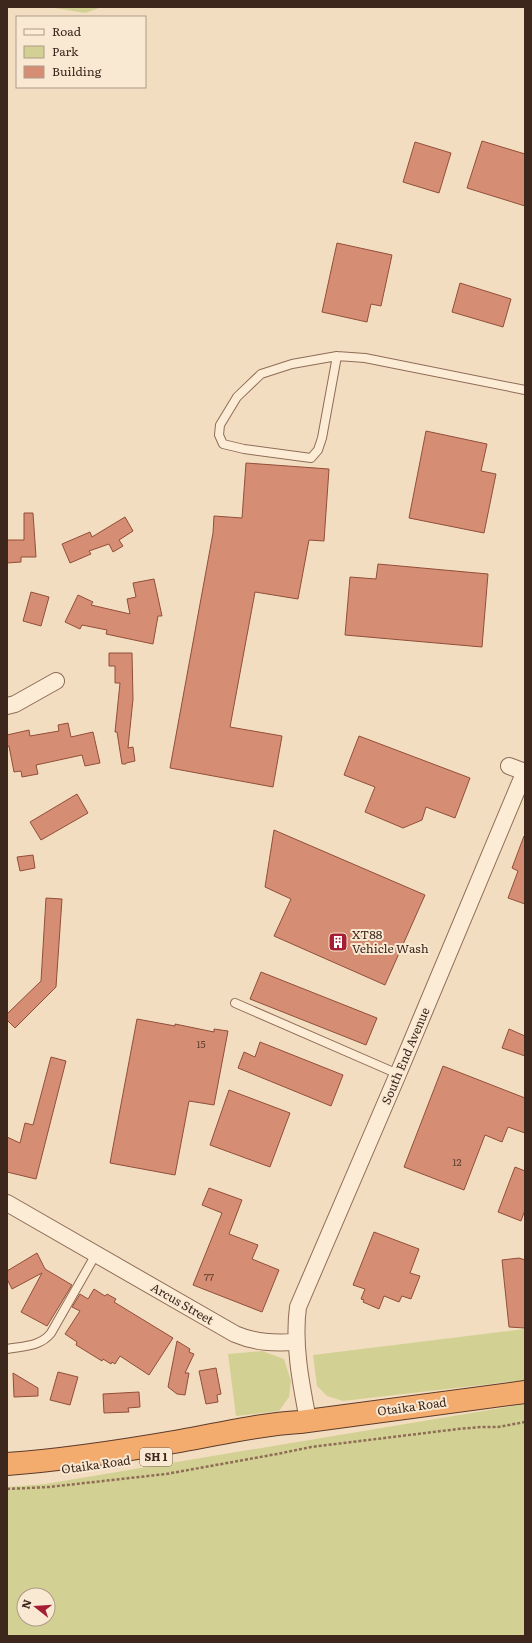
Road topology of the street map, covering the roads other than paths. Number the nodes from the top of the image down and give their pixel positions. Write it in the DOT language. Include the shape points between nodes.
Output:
graph roads {
  1 [pos="337,356"];
  2 [pos="525,390"];
  3 [pos="56,680"];
  4 [pos="7,706"];
  5 [pos="509,766"];
  6 [pos="525,771"];
  7 [pos="235,1003"];
  8 [pos="398,1074"];
  9 [pos="7,1203"];
  10 [pos="96,1254"];
  11 [pos="296,1342"];
  12 [pos="7,1349"];
  13 [pos="525,1392"];
  14 [pos="304,1421"];
  15 [pos="7,1464"];
  16 [pos="7,1474"];
  1 -- 1 [label="lane" via="322,438 318,450 311,458 223,444 219,435 220,425 237,397 261,374 292,364"];
  1 -- 2 [label="lane" via="366,358"];
  3 -- 4 [label="street"];
  5 -- 6 [label="street, South End Avenue"];
  6 -- 8 [label="street, South End Avenue"];
  7 -- 8 [label="lane"];
  8 -- 11 [label="street, South End Avenue" via="298,1307"];
  9 -- 10 [label="street, Arcus Street"];
  10 -- 11 [label="street, Arcus Street" via="242,1337 263,1342"];
  10 -- 12 [label="lane" via="46,1340"];
  11 -- 14 [label="street"];
  13 -- 14 [label="highway, Otaika Road / SH 1"];
  14 -- 15 [label="highway, Otaika Road / SH 1" via="275,1423 133,1450"];
  14 -- 16 [label="highway, Otaika Road / SH 1" via="281,1435 109,1463"];
}
